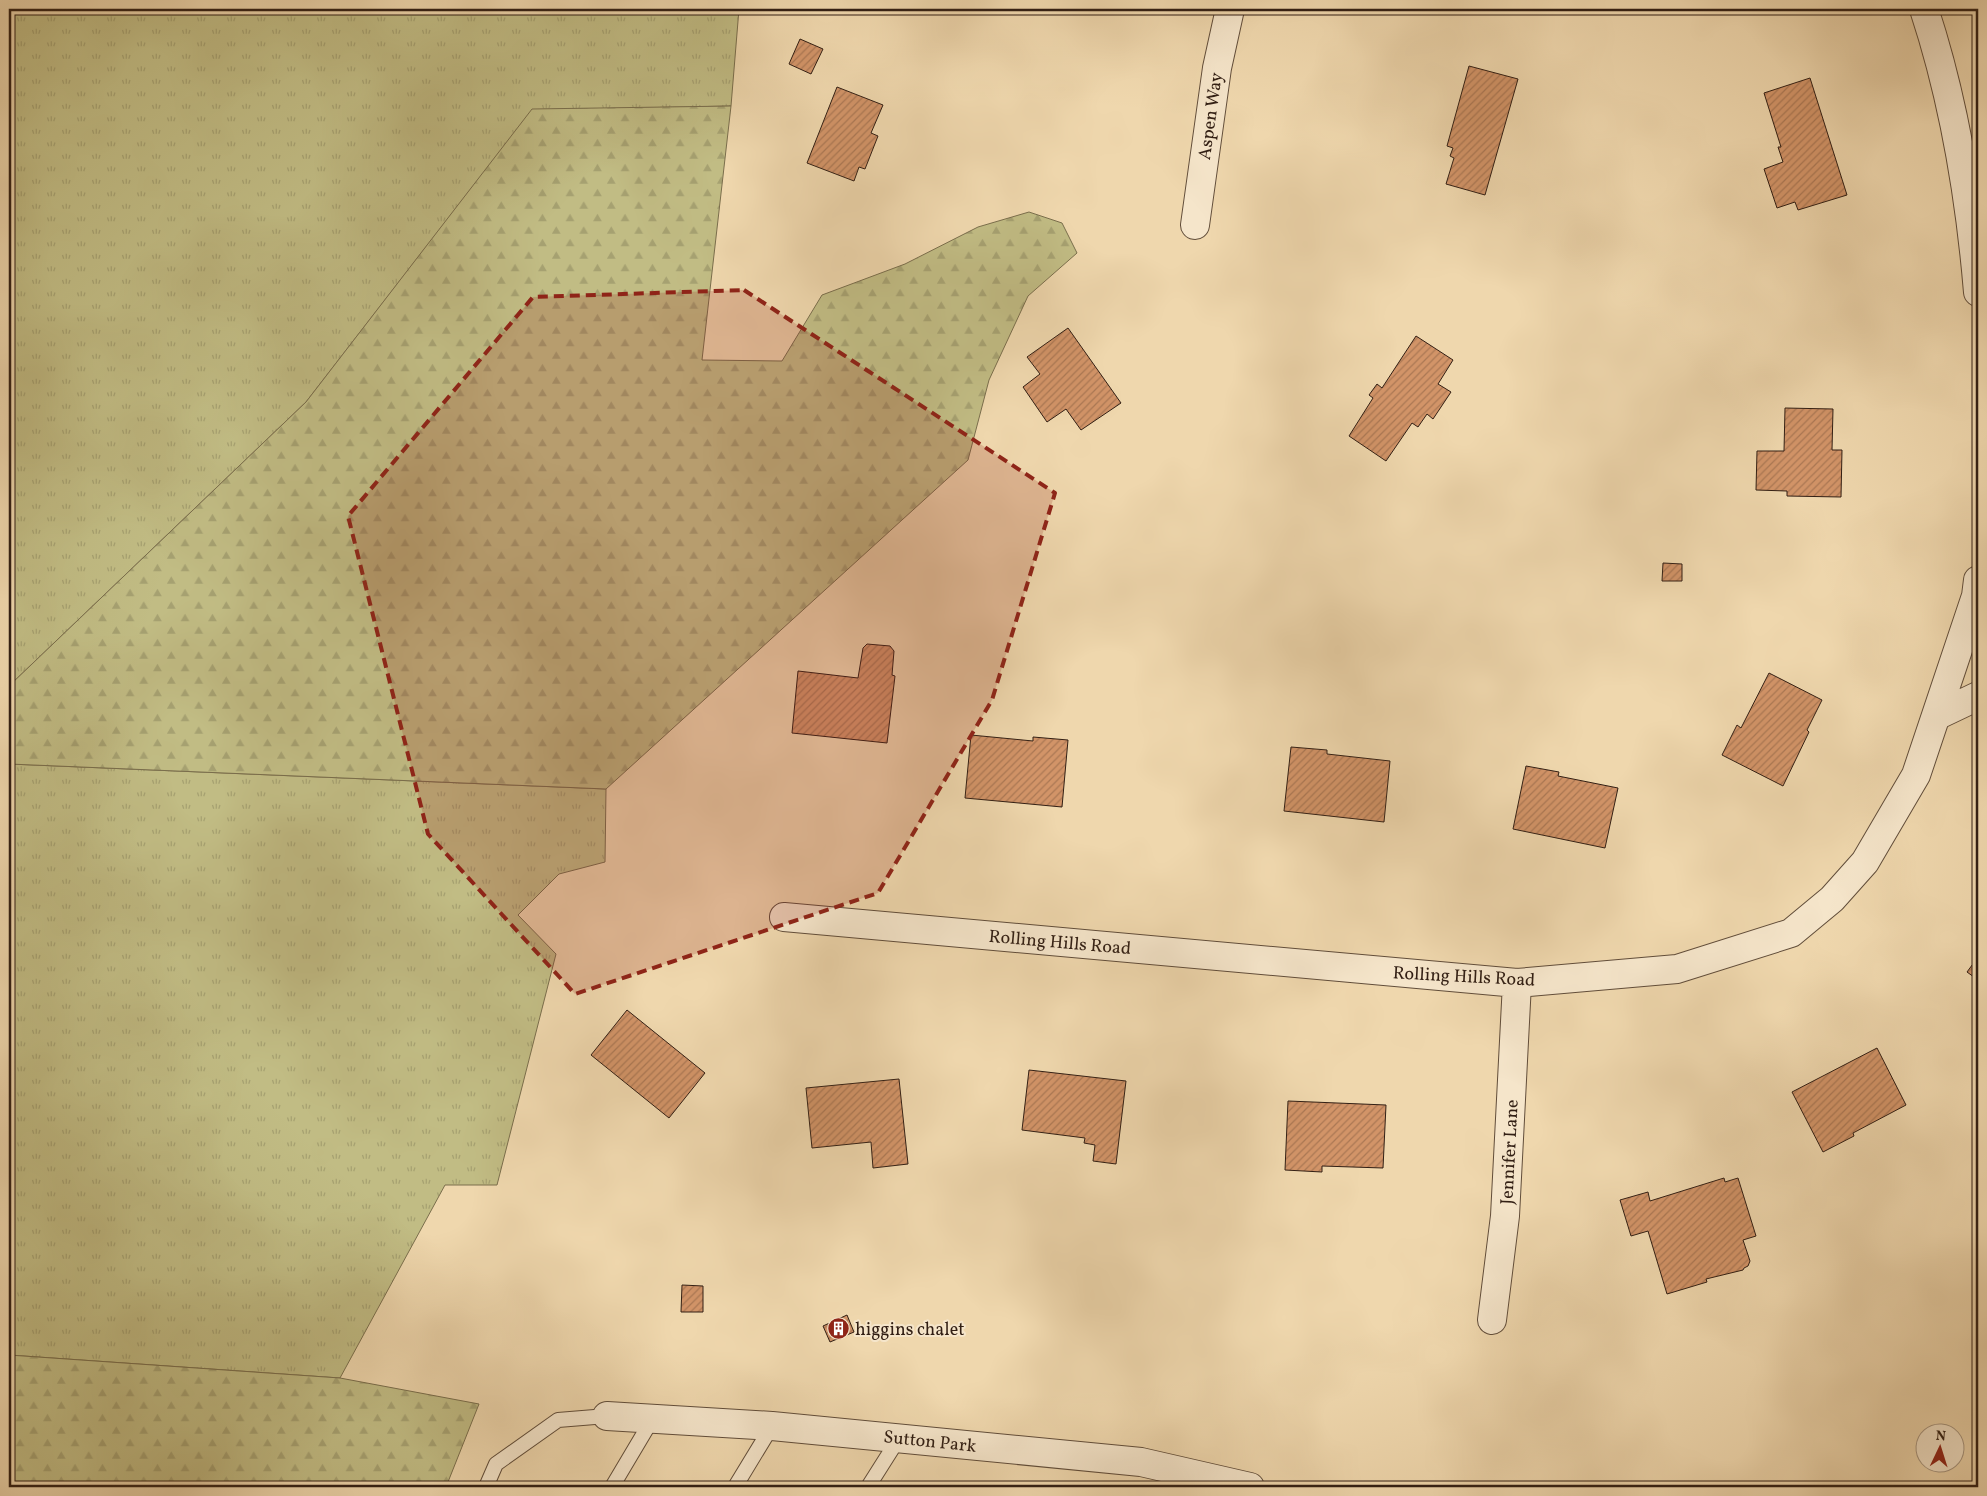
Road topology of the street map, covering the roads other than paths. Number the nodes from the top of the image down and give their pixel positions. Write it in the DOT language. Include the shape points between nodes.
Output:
graph roads {
  1 [pos="1230,9"];
  2 [pos="1924,9"];
  3 [pos="1195,225"];
  4 [pos="1978,292"];
  5 [pos="1978,580"];
  6 [pos="1978,696"];
  7 [pos="1936,716"];
  8 [pos="784,917"];
  9 [pos="1517,983"];
  10 [pos="1492,1320"];
  11 [pos="606,1416"];
  12 [pos="652,1418"];
  13 [pos="772,1426"];
  14 [pos="899,1438"];
  15 [pos="486,1487"];
  16 [pos="612,1487"];
  17 [pos="735,1487"];
  18 [pos="868,1487"];
  19 [pos="1250,1487"];
  1 -- 3 [label="street, Aspen Way" via="1217,68"];
  2 -- 4 [label="street" via="1938,51 1958,141"];
  5 -- 7 [label="street, Rolling Hills Road" via="1976,596"];
  6 -- 7 [label="street"];
  7 -- 9 [label="street, Rolling Hills Road" via="1916,775 1865,862 1832,899 1791,933 1677,969"];
  8 -- 9 [label="street, Rolling Hills Road"];
  9 -- 10 [label="street, Jennifer Lane" via="1505,1216"];
  11 -- 12 [label="street, Sutton Park"];
  11 -- 15 [label="lane" via="558,1420 496,1464"];
  12 -- 13 [label="street, Sutton Park"];
  12 -- 16 [label="lane"];
  13 -- 14 [label="street, Sutton Park"];
  13 -- 17 [label="lane"];
  14 -- 18 [label="lane"];
  14 -- 19 [label="street, Sutton Park" via="1141,1462"];
}
